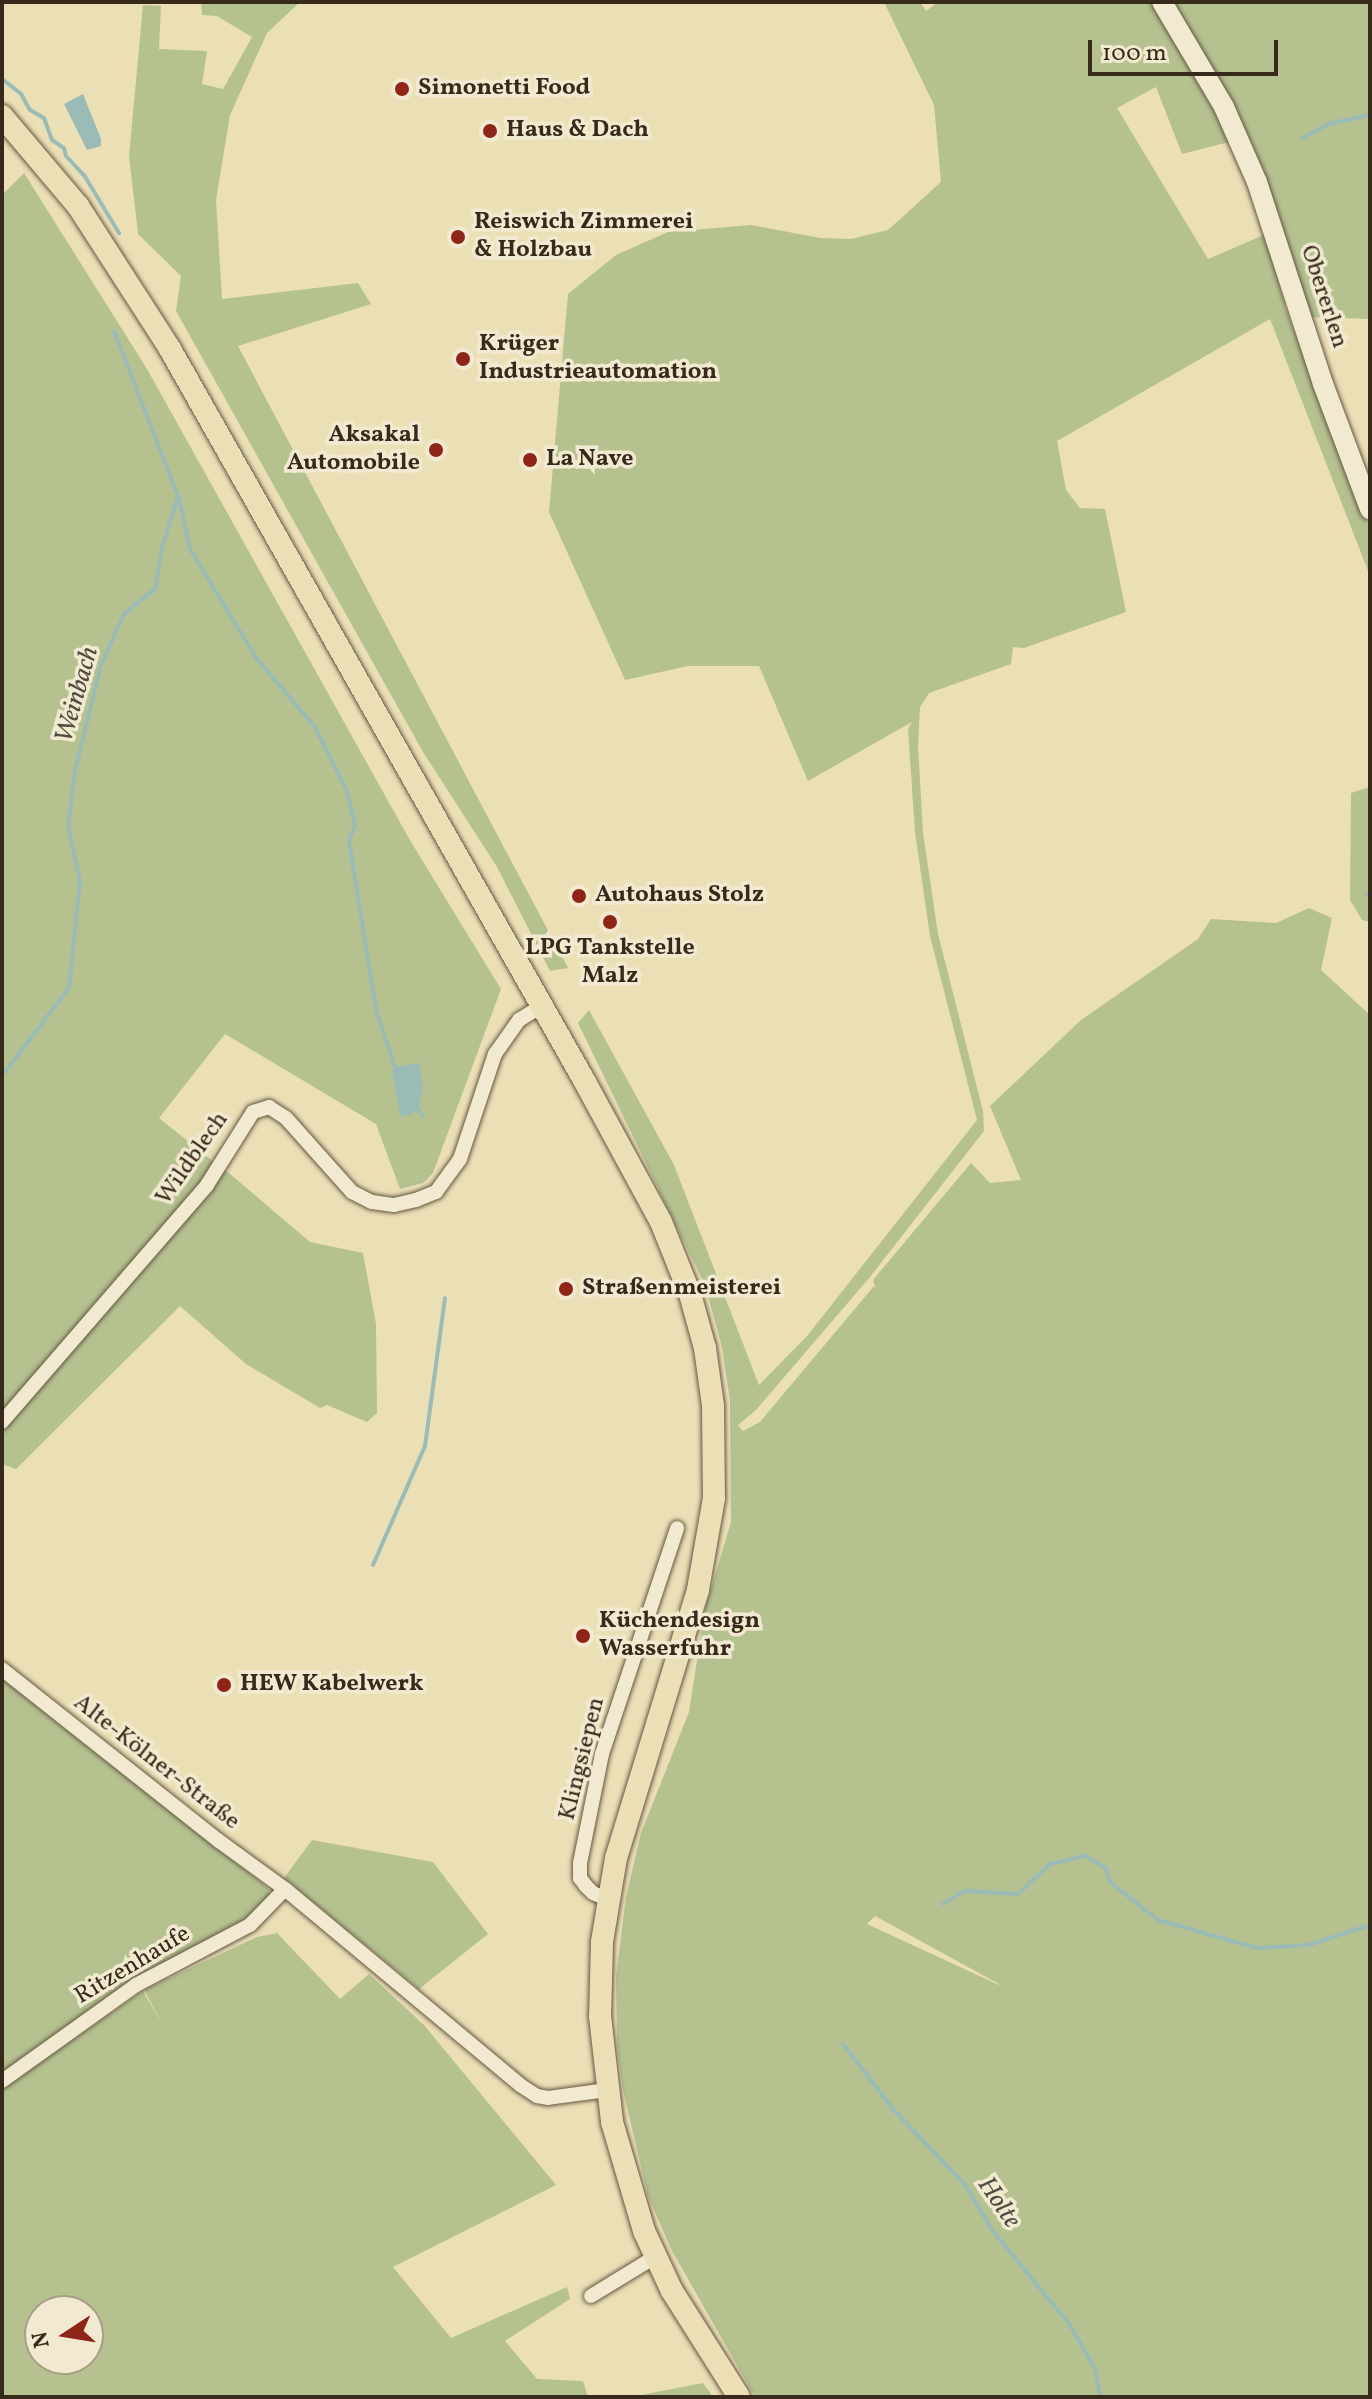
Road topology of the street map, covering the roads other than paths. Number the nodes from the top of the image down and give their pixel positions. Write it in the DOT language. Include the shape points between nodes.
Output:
graph roads {
  1 [pos="1162,2"];
  2 [pos="2,116"];
  3 [pos="1370,509"];
  4 [pos="541,1006"];
  5 [pos="2,1422"];
  6 [pos="677,1528"];
  7 [pos="2,1669"];
  8 [pos="285,1889"];
  9 [pos="607,1899"];
  10 [pos="2,2081"];
  11 [pos="607,2090"];
  12 [pos="655,2257"];
  13 [pos="591,2296"];
  14 [pos="739,2397"];
  1 -- 3 [label="main road, Obererlen" via="1243,146"];
  2 -- 4 [label="main road" via="71,196 146,309"];
  4 -- 5 [label="street, Wildblech" via="519,1020 495,1054 460,1159 436,1192 416,1200 394,1205 352,1192 286,1118 269,1107 253,1112 207,1185"];
  4 -- 9 [label="main road" via="677,1257 698,1323 713,1406 715,1483 706,1552"];
  6 -- 9 [label="street, Klingsiepen" via="602,1754 580,1863 586,1886"];
  7 -- 8 [label="street, Alte-Kölner-Straße"];
  8 -- 10 [label="street, Ritzenhaufe" via="250,1925 136,1985"];
  8 -- 11 [label="street" via="537,2096"];
  9 -- 11 [label="main road" via="600,1980"];
  11 -- 12 [label="main road" via="619,2153"];
  12 -- 13 [label="street"];
  12 -- 14 [label="main road"];
}
